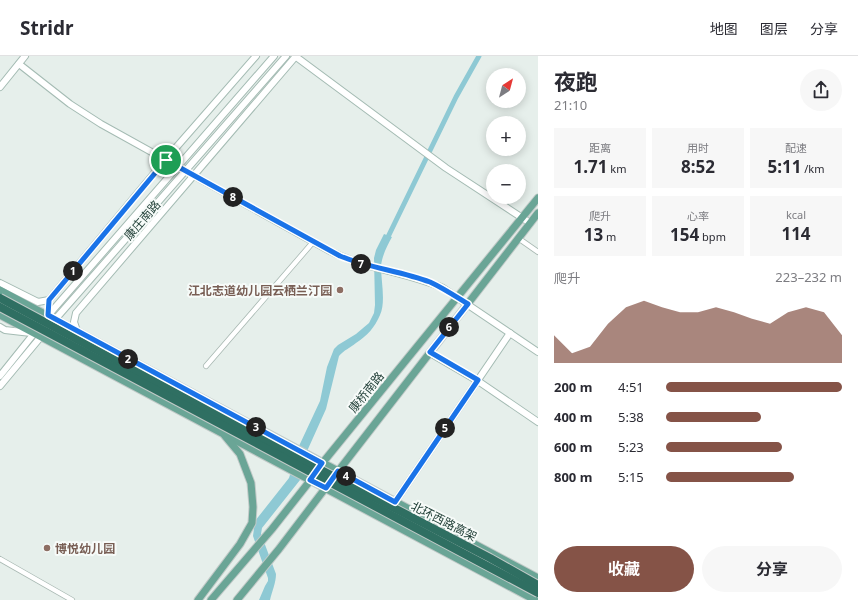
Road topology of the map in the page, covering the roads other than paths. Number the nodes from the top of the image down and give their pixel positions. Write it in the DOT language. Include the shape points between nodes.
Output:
graph roads {
  1 [pos="25,56"];
  2 [pos="256,56"];
  3 [pos="274,56"];
  4 [pos="286,56"];
  5 [pos="295,56"];
  6 [pos="19,64"];
  7 [pos="0,87"];
  8 [pos="166,160"];
  9 [pos="178,166"];
  10 [pos="186,171"];
  11 [pos="194,175"];
  12 [pos="538,198"];
  13 [pos="538,213"];
  14 [pos="522,218"];
  15 [pos="530,223"];
  16 [pos="518,238"];
  17 [pos="314,241"];
  18 [pos="538,252"];
  19 [pos="0,283"];
  20 [pos="0,290"];
  21 [pos="457,297"];
  22 [pos="0,298"];
  23 [pos="49,300"];
  24 [pos="468,304"];
  25 [pos="0,307"];
  26 [pos="0,315"];
  27 [pos="48,315"];
  28 [pos="55,320"];
  29 [pos="0,327"];
  30 [pos="77,331"];
  31 [pos="510,333"];
  32 [pos="37,335"];
  33 [pos="430,352"];
  34 [pos="538,352"];
  35 [pos="206,366"];
  36 [pos="0,376"];
  37 [pos="478,380"];
  38 [pos="0,386"];
  39 [pos="538,422"];
  40 [pos="222,433"];
  41 [pos="319,461"];
  42 [pos="338,471"];
  43 [pos="307,479"];
  44 [pos="326,488"];
  45 [pos="395,502"];
  46 [pos="0,559"];
  47 [pos="538,578"];
  48 [pos="538,585"];
  49 [pos="538,593"];
  50 [pos="72,600"];
  51 [pos="198,600"];
  52 [pos="211,600"];
  53 [pos="237,600"];
  54 [pos="535,600"];
  1 -- 6 [label="street"];
  2 -- 8 [label="street"];
  3 -- 9 [label="street, 康庄南路"];
  4 -- 10 [label="street, 康庄南路"];
  5 -- 11 [label="street"];
  5 -- 14 [label="street" via="431,157"];
  6 -- 7 [label="street"];
  6 -- 8 [label="street" via="82,112"];
  8 -- 9 [label="street"];
  8 -- 23 [label="street"];
  9 -- 10 [label="street"];
  9 -- 27 [label="street, 康庄南路"];
  10 -- 11 [label="street"];
  10 -- 28 [label="street, 康庄南路"];
  11 -- 17 [label="street"];
  11 -- 30 [label="street" via="76,313 74,322"];
  12 -- 14 [label="main road, 康桥南路"];
  13 -- 15 [label="main road"];
  14 -- 15 [label="street"];
  14 -- 21 [label="main road, 康桥南路"];
  15 -- 16 [label="main road"];
  16 -- 18 [label="street"];
  16 -- 24 [label="main road"];
  17 -- 21 [label="street" via="350,260 428,282"];
  17 -- 35 [label="street"];
  19 -- 23 [label="street" via="38,302"];
  20 -- 27 [label="main road"];
  21 -- 24 [label="street"];
  21 -- 41 [label="main road, 康桥南路"];
  22 -- 48 [label="highway, 北环西路高架, bridge"];
  23 -- 27 [label="street"];
  24 -- 31 [label="street"];
  24 -- 33 [label="main road"];
  25 -- 49 [label="highway, 北环西路高架, bridge"];
  26 -- 32 [label="main road"];
  27 -- 28 [label="main road"];
  27 -- 32 [label="street, 康庄南路"];
  28 -- 30 [label="main road"];
  28 -- 32 [label="street, 康庄南路"];
  29 -- 32 [label="street"];
  30 -- 41 [label="main road"];
  31 -- 34 [label="street"];
  31 -- 37 [label="street"];
  32 -- 36 [label="street, 康庄南路"];
  32 -- 38 [label="street, 康庄南路"];
  32 -- 40 [label="main road"];
  33 -- 37 [label="street"];
  33 -- 42 [label="main road"];
  37 -- 39 [label="street"];
  37 -- 45 [label="street"];
  40 -- 43 [label="main road"];
  40 -- 51 [label="main road" via="240,454 251,483 252,523 240,544"];
  41 -- 42 [label="main road"];
  41 -- 43 [label="main road, 康桥南路"];
  42 -- 44 [label="main road"];
  42 -- 45 [label="main road"];
  43 -- 44 [label="main road"];
  43 -- 52 [label="main road, 康桥南路" via="272,529"];
  44 -- 53 [label="main road"];
  44 -- 54 [label="main road"];
  45 -- 47 [label="main road"];
  46 -- 50 [label="street"];
}
